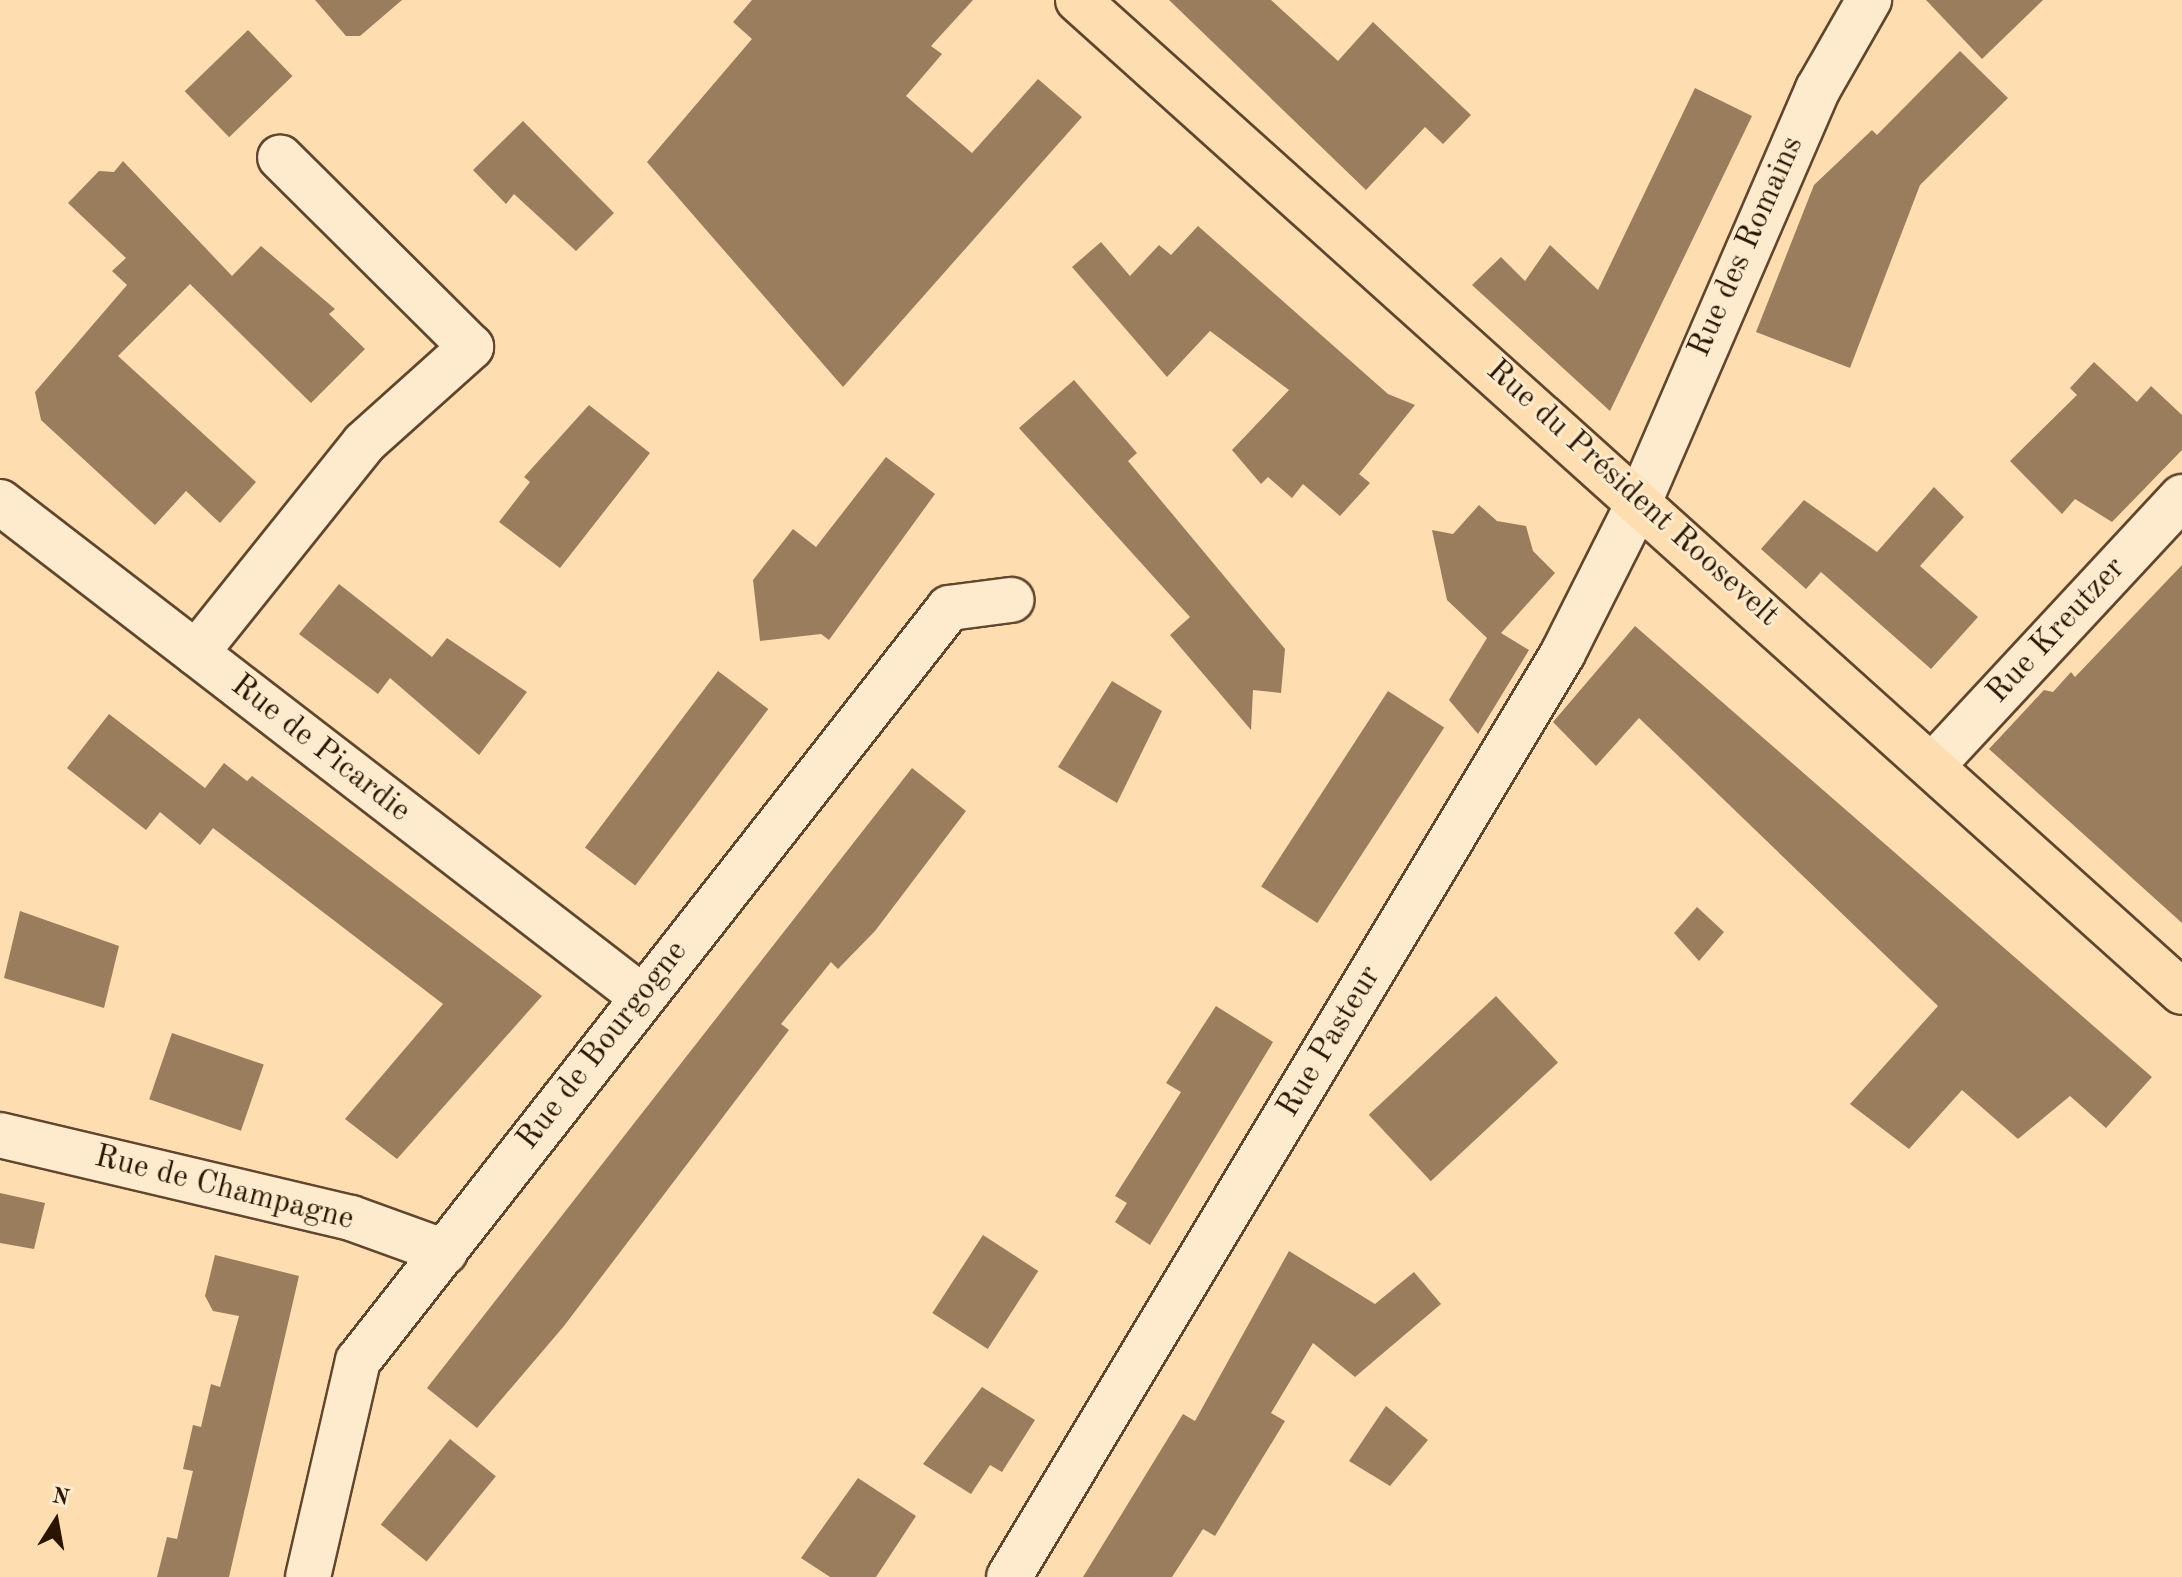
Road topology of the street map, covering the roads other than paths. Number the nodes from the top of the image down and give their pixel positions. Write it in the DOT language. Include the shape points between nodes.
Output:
graph roads {
  1 [pos="1078,0"];
  2 [pos="1869,0"];
  3 [pos="280,157"];
  4 [pos="2182,497"];
  5 [pos="1640,500"];
  6 [pos="0,502"];
  7 [pos="1011,600"];
  8 [pos="196,653"];
  9 [pos="1933,765"];
  10 [pos="2182,992"];
  11 [pos="641,996"];
  12 [pos="0,1135"];
  13 [pos="445,1252"];
  14 [pos="308,1577"];
  15 [pos="1009,1577"];
  1 -- 5 [label="main road, Rue du Président Roosevelt"];
  2 -- 5 [label="street, Rue des Romains" via="1799,131"];
  3 -- 8 [label="street" via="471,347 364,443"];
  4 -- 9 [label="street, Rue Kreutzer"];
  5 -- 9 [label="main road, Rue du Président Roosevelt"];
  5 -- 15 [label="street, Rue Pasteur" via="1563,653"];
  6 -- 8 [label="street, Rue de Picardie"];
  7 -- 11 [label="street, Rue de Bourgogne" via="949,608"];
  8 -- 11 [label="street, Rue de Picardie"];
  9 -- 10 [label="main road, Rue du Président Roosevelt"];
  11 -- 13 [label="street, Rue de Bourgogne"];
  12 -- 13 [label="street, Rue de Champagne" via="351,1218"];
  13 -- 14 [label="street, Rue de Bourgogne" via="358,1361"];
}
